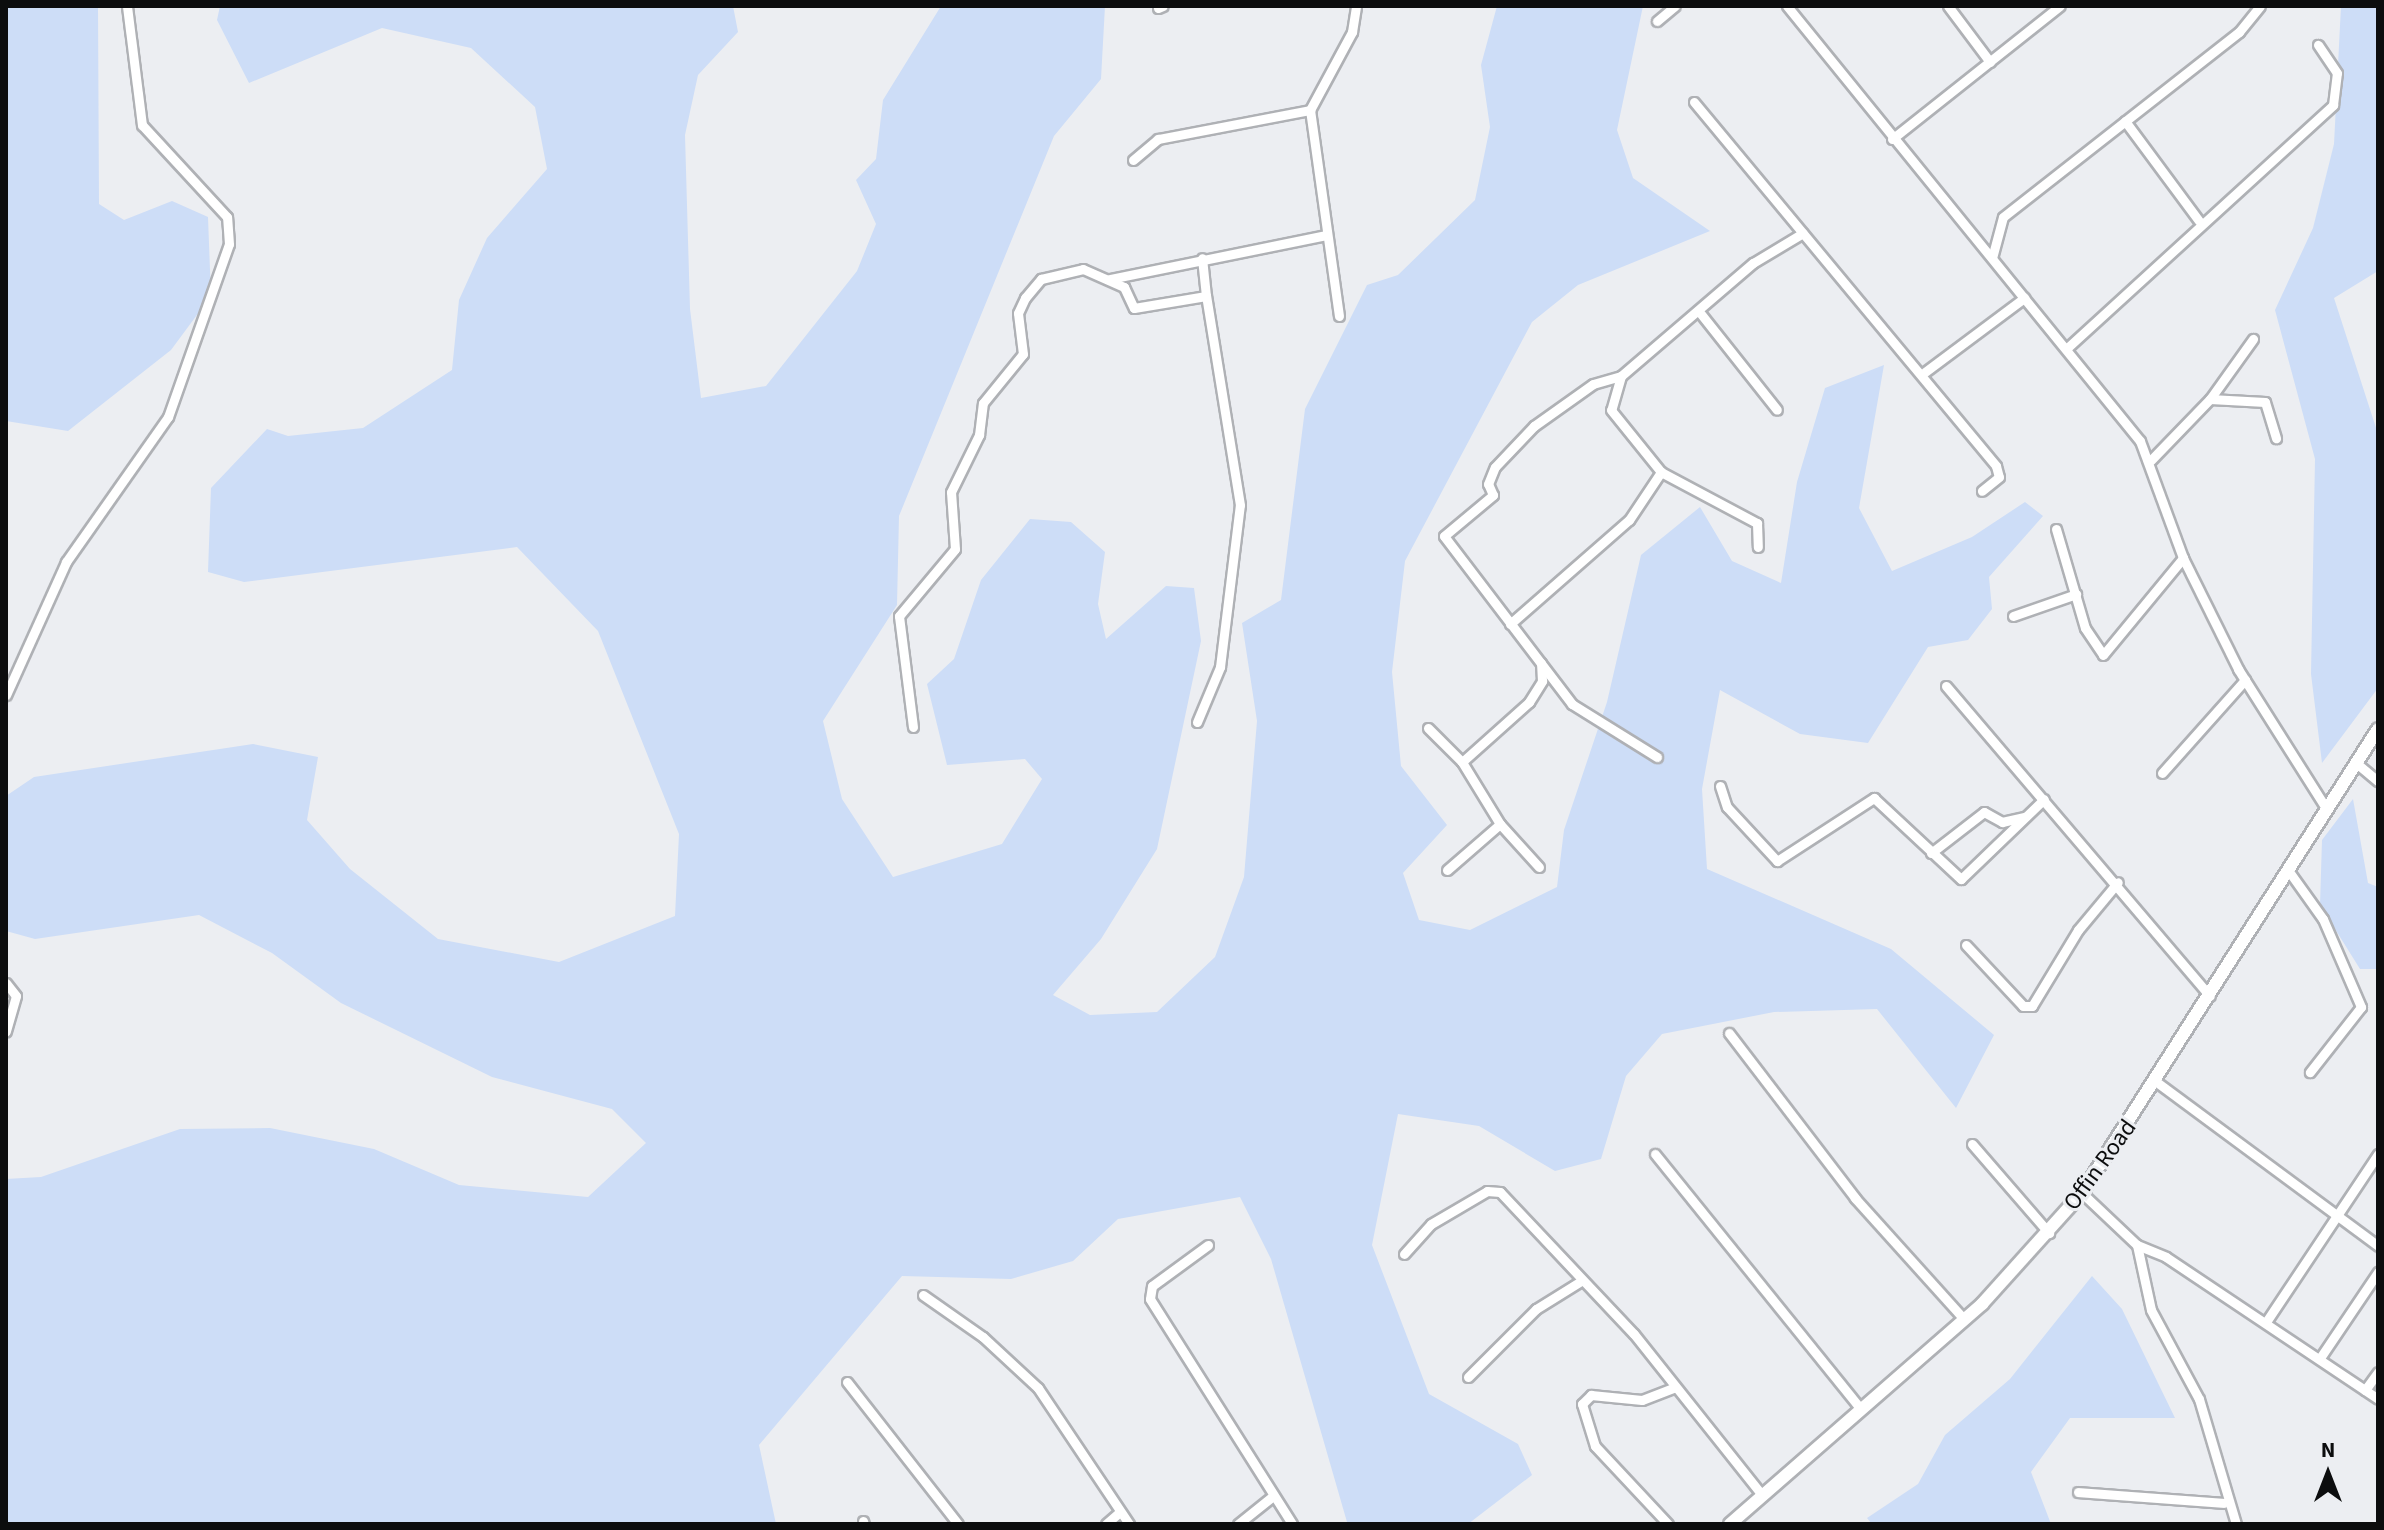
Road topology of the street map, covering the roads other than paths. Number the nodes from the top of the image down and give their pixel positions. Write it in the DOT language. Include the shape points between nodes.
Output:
graph roads {
  1 [pos="127,6"];
  2 [pos="1356,6"];
  3 [pos="1675,6"];
  4 [pos="1787,6"];
  5 [pos="1948,6"];
  6 [pos="2060,6"];
  7 [pos="2260,6"];
  8 [pos="1657,21"];
  9 [pos="2318,45"];
  10 [pos="1990,62"];
  11 [pos="1694,102"];
  12 [pos="1310,110"];
  13 [pos="2125,121"];
  14 [pos="1892,139"];
  15 [pos="1133,160"];
  16 [pos="2199,221"];
  17 [pos="1803,233"];
  18 [pos="1326,235"];
  19 [pos="1202,258"];
  20 [pos="1992,258"];
  21 [pos="1109,279"];
  22 [pos="1206,296"];
  23 [pos="2024,298"];
  24 [pos="1701,314"];
  25 [pos="1339,316"];
  26 [pos="2253,339"];
  27 [pos="2066,349"];
  28 [pos="1925,372"];
  29 [pos="1621,376"];
  30 [pos="2210,399"];
  31 [pos="1777,410"];
  32 [pos="2276,438"];
  33 [pos="2151,460"];
  34 [pos="1661,472"];
  35 [pos="1982,491"];
  36 [pos="2056,529"];
  37 [pos="1758,547"];
  38 [pos="2183,558"];
  39 [pos="2076,594"];
  40 [pos="2013,616"];
  41 [pos="1510,624"];
  42 [pos="1541,663"];
  43 [pos="2245,680"];
  44 [pos="1946,686"];
  45 [pos="6,695"];
  46 [pos="1197,722"];
  47 [pos="913,727"];
  48 [pos="1428,728"];
  49 [pos="2378,729"];
  50 [pos="1657,757"];
  51 [pos="1462,762"];
  52 [pos="2355,762"];
  53 [pos="2162,773"];
  54 [pos="2378,781"];
  55 [pos="1720,786"];
  56 [pos="2044,799"];
  57 [pos="2326,808"];
  58 [pos="2024,817"];
  59 [pos="1500,824"];
  60 [pos="1931,853"];
  61 [pos="1539,867"];
  62 [pos="1447,870"];
  63 [pos="2288,870"];
  64 [pos="2118,882"];
  65 [pos="1966,945"];
  66 [pos="6,983"];
  67 [pos="2210,996"];
  68 [pos="6,1032"];
  69 [pos="1729,1033"];
  70 [pos="2310,1072"];
  71 [pos="2158,1083"];
  72 [pos="1972,1144"];
  73 [pos="1655,1154"];
  74 [pos="2378,1154"];
  75 [pos="2082,1193"];
  76 [pos="2333,1214"];
  77 [pos="2049,1233"];
  78 [pos="1208,1245"];
  79 [pos="2137,1245"];
  80 [pos="2378,1246"];
  81 [pos="1404,1254"];
  82 [pos="2378,1272"];
  83 [pos="1581,1281"];
  84 [pos="923,1295"];
  85 [pos="1964,1319"];
  86 [pos="2266,1322"];
  87 [pos="2320,1358"];
  88 [pos="2378,1372"];
  89 [pos="1468,1377"];
  90 [pos="847,1382"];
  91 [pos="1674,1388"];
  92 [pos="2365,1390"];
  93 [pos="2378,1399"];
  94 [pos="1859,1407"];
  95 [pos="2078,1492"];
  96 [pos="1762,1495"];
  97 [pos="1273,1496"];
  98 [pos="2224,1503"];
  99 [pos="1120,1512"];
  100 [pos="1733,1523"];
  101 [pos="958,1524"];
  102 [pos="1106,1524"];
  103 [pos="1129,1524"];
  104 [pos="1238,1524"];
  105 [pos="1292,1524"];
  106 [pos="1668,1524"];
  107 [pos="2236,1524"];
  1 -- 45 [label="street" via="142,125 227,217 229,244 168,417 66,562"];
  2 -- 12 [label="street" via="1352,32"];
  3 -- 8 [label="street"];
  4 -- 14 [label="street"];
  5 -- 10 [label="street"];
  6 -- 10 [label="street"];
  7 -- 13 [label="street" via="2239,32"];
  9 -- 16 [label="street" via="2340,85 2333,105"];
  10 -- 14 [label="street"];
  11 -- 17 [label="street"];
  12 -- 15 [label="street" via="1158,139"];
  12 -- 18 [label="street"];
  13 -- 16 [label="street"];
  13 -- 20 [label="street" via="2003,217"];
  14 -- 20 [label="street"];
  16 -- 27 [label="street"];
  17 -- 24 [label="street" via="1753,263"];
  17 -- 28 [label="street"];
  18 -- 19 [label="street"];
  18 -- 25 [label="street"];
  19 -- 21 [label="street"];
  19 -- 22 [label="street"];
  20 -- 23 [label="street"];
  21 -- 22 [label="street" via="1124,287 1134,308"];
  21 -- 47 [label="street" via="1094,269 1041,279 1018,313 1023,354 983,403 979,435 949,498 955,549 899,616"];
  22 -- 46 [label="street" via="1240,505 1220,667"];
  23 -- 27 [label="street"];
  23 -- 28 [label="street"];
  24 -- 29 [label="street"];
  24 -- 31 [label="street"];
  26 -- 30 [label="street"];
  27 -- 33 [label="street"];
  28 -- 35 [label="street" via="2000,472"];
  29 -- 34 [label="street" via="1611,410"];
  29 -- 41 [label="street" via="1593,384 1534,426 1495,467 1488,484 1493,495 1446,532 1447,543"];
  30 -- 32 [label="street" via="2265,402"];
  30 -- 33 [label="street"];
  33 -- 38 [label="street"];
  34 -- 37 [label="street" via="1757,523"];
  34 -- 41 [label="street" via="1629,520"];
  36 -- 39 [label="street"];
  38 -- 39 [label="street" via="2107,655 2085,628"];
  38 -- 43 [label="street"];
  39 -- 40 [label="street"];
  41 -- 42 [label="street"];
  42 -- 50 [label="street" via="1596,724"];
  42 -- 51 [label="street" via="1542,681 1529,702"];
  43 -- 53 [label="street"];
  43 -- 57 [label="street"];
  44 -- 56 [label="street"];
  48 -- 51 [label="street"];
  49 -- 52 [label="street, Offin Road"];
  51 -- 59 [label="street"];
  52 -- 54 [label="street"];
  52 -- 57 [label="street, Offin Road"];
  55 -- 60 [label="street" via="1727,807 1777,861 1874,798"];
  56 -- 58 [label="street"];
  56 -- 64 [label="street"];
  57 -- 63 [label="street, Offin Road"];
  58 -- 60 [label="street" via="2002,822 1984,812"];
  58 -- 60 [label="street" via="1961,879"];
  59 -- 61 [label="street"];
  59 -- 62 [label="street"];
  63 -- 67 [label="street, Offin Road"];
  63 -- 70 [label="street" via="2323,919 2361,1007"];
  64 -- 65 [label="street" via="2078,930 2032,1006 2023,1006"];
  64 -- 67 [label="street"];
  66 -- 68 [label="street" via="16,996"];
  67 -- 71 [label="street, Offin Road"];
  69 -- 85 [label="street" via="1855,1198"];
  71 -- 75 [label="street, Offin Road"];
  71 -- 76 [label="street"];
  72 -- 77 [label="street"];
  73 -- 94 [label="street"];
  74 -- 76 [label="street"];
  75 -- 77 [label="street, Offin Road"];
  75 -- 79 [label="street"];
  76 -- 80 [label="street"];
  76 -- 86 [label="street"];
  77 -- 85 [label="street, Offin Road"];
  78 -- 97 [label="street" via="1152,1286 1150,1299"];
  79 -- 86 [label="street"];
  79 -- 98 [label="street" via="2157,1328 2205,1417"];
  81 -- 83 [label="street" via="1431,1224 1494,1190"];
  82 -- 87 [label="street"];
  83 -- 89 [label="street" via="1536,1309"];
  83 -- 91 [label="street" via="1634,1334"];
  84 -- 99 [label="street" via="1038,1388"];
  85 -- 94 [label="street, Offin Road"];
  86 -- 87 [label="street"];
  87 -- 92 [label="street"];
  88 -- 92 [label="street"];
  90 -- 101 [label="street"];
  91 -- 96 [label="street"];
  91 -- 106 [label="street" via="1642,1400 1591,1395 1582,1404 1595,1446"];
  92 -- 93 [label="street"];
  94 -- 96 [label="street, Offin Road"];
  95 -- 98 [label="street"];
  96 -- 100 [label="street, Offin Road"];
  97 -- 104 [label="street"];
  97 -- 105 [label="street"];
  98 -- 107 [label="street"];
  99 -- 102 [label="street"];
  99 -- 103 [label="street"];
}
